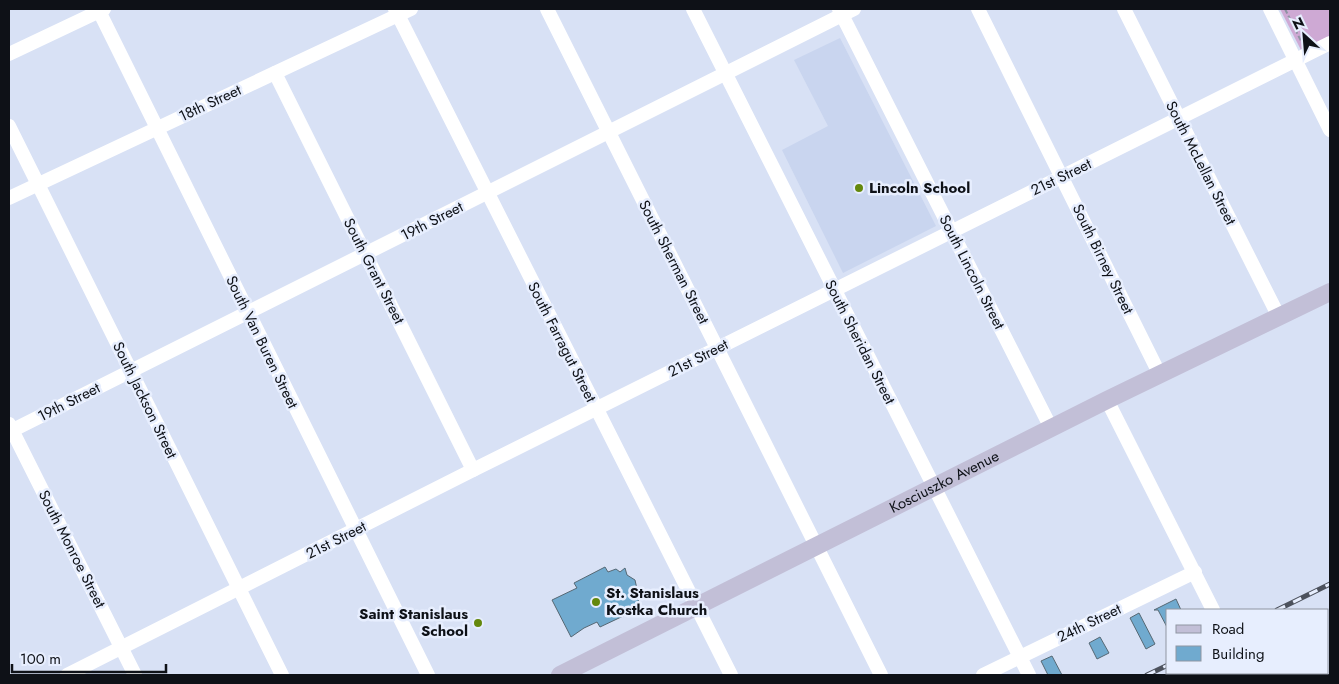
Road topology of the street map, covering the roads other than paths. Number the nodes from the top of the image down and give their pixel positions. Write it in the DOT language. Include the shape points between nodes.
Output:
graph roads {
  1 [pos="411,9"];
  2 [pos="547,9"];
  3 [pos="693,9"];
  4 [pos="978,9"];
  5 [pos="1124,9"];
  6 [pos="1270,9"];
  7 [pos="100,10"];
  8 [pos="845,11"];
  9 [pos="396,12"];
  10 [pos="1330,43"];
  11 [pos="9,54"];
  12 [pos="1295,60"];
  13 [pos="275,73"];
  14 [pos="725,73"];
  15 [pos="1179,120"];
  16 [pos="9,126"];
  17 [pos="156,128"];
  18 [pos="1330,130"];
  19 [pos="608,132"];
  20 [pos="1062,176"];
  21 [pos="38,184"];
  22 [pos="487,193"];
  23 [pos="9,198"];
  24 [pos="951,231"];
  25 [pos="365,254"];
  26 [pos="834,290"];
  27 [pos="1330,292"];
  28 [pos="247,312"];
  29 [pos="1279,317"];
  30 [pos="718,348"];
  31 [pos="131,371"];
  32 [pos="1160,375"];
  33 [pos="1107,400"];
  34 [pos="596,409"];
  35 [pos="10,428"];
  36 [pos="1051,428"];
  37 [pos="473,470"];
  38 [pos="934,487"];
  39 [pos="356,530"];
  40 [pos="817,545"];
  41 [pos="1195,572"];
  42 [pos="240,589"];
  43 [pos="697,607"];
  44 [pos="1213,609"];
  45 [pos="121,648"];
  46 [pos="1020,658"];
  47 [pos="572,673"];
  48 [pos="67,675"];
  49 [pos="135,675"];
  50 [pos="282,675"];
  51 [pos="428,675"];
  52 [pos="731,675"];
  53 [pos="881,675"];
  54 [pos="983,675"];
  55 [pos="1029,675"];
  1 -- 9 [label="street, 18th Street"];
  2 -- 19 [label="street, South Sherman Street"];
  3 -- 14 [label="street, South Sheridan Street"];
  4 -- 20 [label="street, South Birney Street"];
  5 -- 15 [label="street, South McLellan Street"];
  6 -- 12 [label="street"];
  7 -- 11 [label="street"];
  7 -- 17 [label="street, South Van Buren Street"];
  8 -- 14 [label="street, 19th Street"];
  8 -- 24 [label="street, South Lincoln Street"];
  9 -- 13 [label="street, 18th Street"];
  9 -- 22 [label="street, South Farragut Street"];
  10 -- 12 [label="street, 21st Street"];
  12 -- 15 [label="street, 21st Street"];
  12 -- 18 [label="street"];
  13 -- 17 [label="street, 18th Street"];
  13 -- 25 [label="street, South Grant Street"];
  14 -- 19 [label="street, 19th Street"];
  14 -- 26 [label="street, South Sheridan Street"];
  15 -- 20 [label="street, 21st Street"];
  15 -- 29 [label="street, South McLellan Street"];
  16 -- 21 [label="street, South Jackson Street"];
  17 -- 21 [label="street, 18th Street"];
  17 -- 28 [label="street, South Van Buren Street"];
  19 -- 22 [label="street, 19th Street"];
  19 -- 30 [label="street, South Sherman Street"];
  20 -- 24 [label="street, 21st Street"];
  20 -- 32 [label="street, South Birney Street"];
  21 -- 23 [label="street, 18th Street"];
  21 -- 31 [label="street, South Jackson Street"];
  22 -- 25 [label="street, 19th Street"];
  22 -- 34 [label="street, South Farragut Street"];
  24 -- 26 [label="street, 21st Street"];
  24 -- 36 [label="street, South Lincoln Street"];
  25 -- 28 [label="street, 19th Street"];
  25 -- 37 [label="street, South Grant Street"];
  26 -- 30 [label="street, 21st Street"];
  26 -- 38 [label="street, South Sheridan Street"];
  27 -- 29 [label="main road, Kosciuszko Avenue"];
  28 -- 31 [label="street, 19th Street"];
  28 -- 39 [label="street, South Van Buren Street"];
  29 -- 32 [label="main road, Kosciuszko Avenue"];
  30 -- 34 [label="street, 21st Street"];
  30 -- 40 [label="street, South Sherman Street"];
  31 -- 35 [label="street, 19th Street"];
  31 -- 42 [label="street, South Jackson Street"];
  32 -- 33 [label="main road, Kosciuszko Avenue"];
  33 -- 36 [label="main road, Kosciuszko Avenue"];
  33 -- 41 [label="street"];
  34 -- 37 [label="street, 21st Street"];
  34 -- 43 [label="street, South Farragut Street"];
  35 -- 45 [label="street, South Monroe Street"];
  36 -- 38 [label="main road, Kosciuszko Avenue"];
  37 -- 39 [label="street, 21st Street"];
  38 -- 40 [label="main road, Kosciuszko Avenue"];
  38 -- 46 [label="street, South Sheridan Street"];
  39 -- 42 [label="street, 21st Street"];
  39 -- 51 [label="street, South Van Buren Street"];
  40 -- 43 [label="main road, Kosciuszko Avenue"];
  40 -- 53 [label="street, South Sherman Street"];
  41 -- 44 [label="street"];
  41 -- 46 [label="street, 24th Street"];
  42 -- 45 [label="street, 21st Street"];
  42 -- 50 [label="street, South Jackson Street"];
  43 -- 47 [label="main road, Kosciuszko Avenue"];
  43 -- 52 [label="street, South Farragut Street"];
  45 -- 48 [label="street, 21st Street"];
  45 -- 49 [label="street, South Monroe Street"];
  46 -- 54 [label="street, 24th Street"];
  46 -- 55 [label="street, South Sheridan Street"];
}
